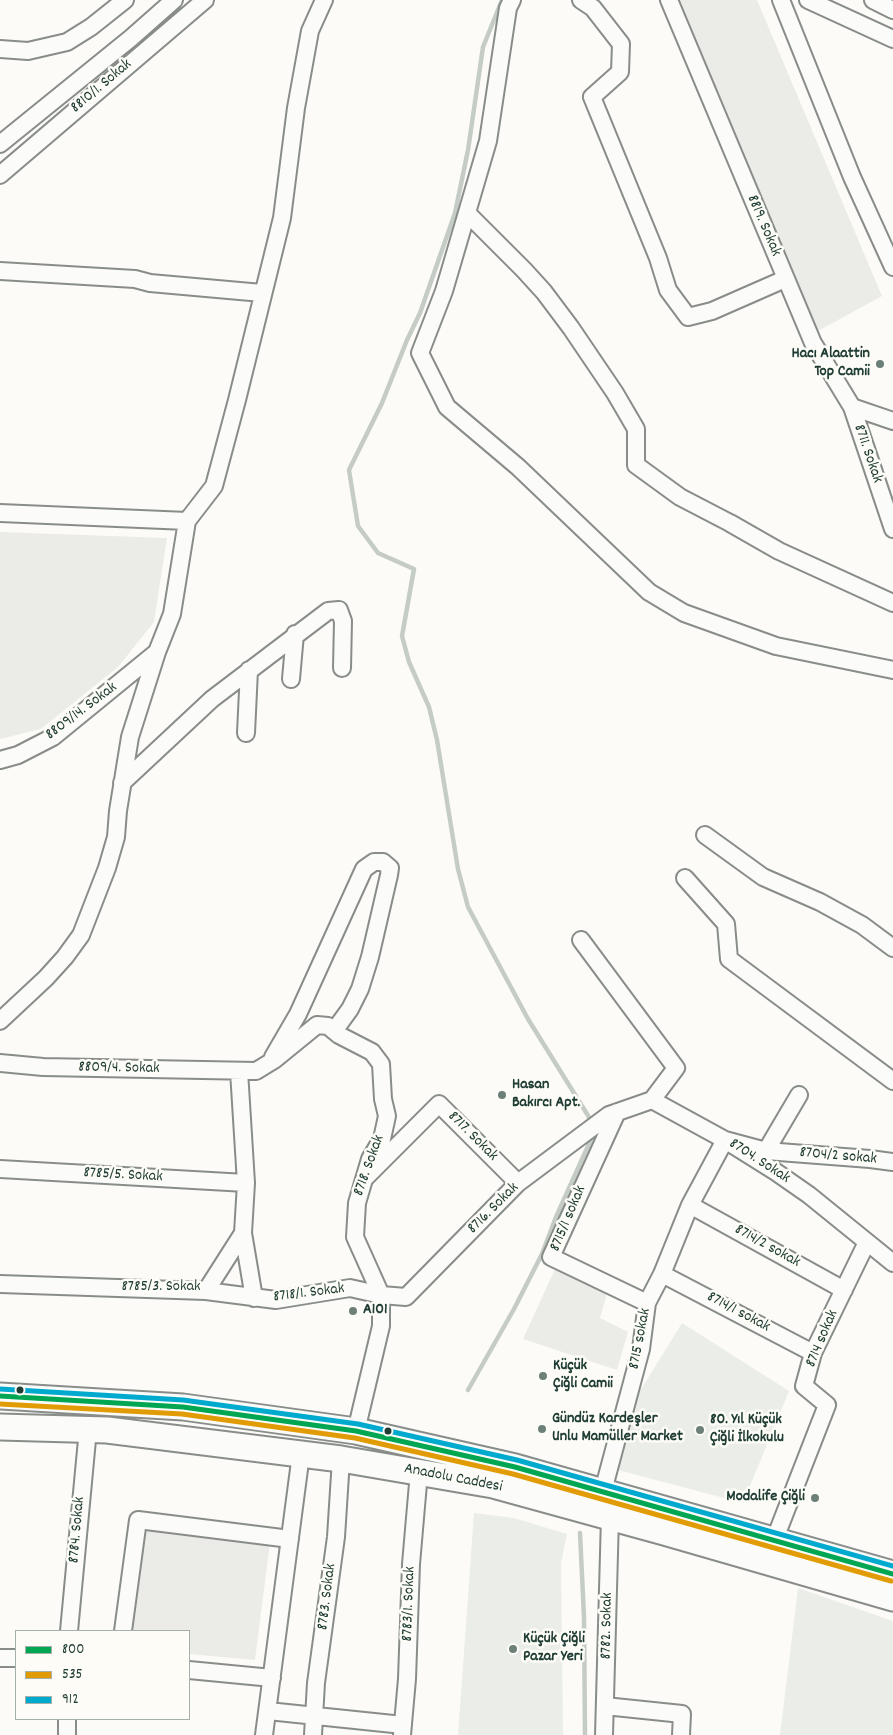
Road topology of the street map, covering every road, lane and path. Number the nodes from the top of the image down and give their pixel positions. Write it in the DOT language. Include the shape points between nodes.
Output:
graph roads {
  1 [pos="125,0"];
  2 [pos="174,0"];
  3 [pos="205,0"];
  4 [pos="324,0"];
  5 [pos="512,0"];
  6 [pos="581,0"];
  7 [pos="669,0"];
  8 [pos="781,0"];
  9 [pos="808,0"];
  10 [pos="873,0"];
  11 [pos="893,10"];
  12 [pos="893,38"];
  13 [pos="0,49"];
  14 [pos="0,144"];
  15 [pos="0,174"];
  16 [pos="467,213"];
  17 [pos="893,267"];
  18 [pos="0,271"];
  19 [pos="785,279"];
  20 [pos="262,293"];
  21 [pos="852,407"];
  22 [pos="893,421"];
  23 [pos="0,513"];
  24 [pos="187,521"];
  25 [pos="893,529"];
  26 [pos="893,603"];
  27 [pos="296,634"];
  28 [pos="157,652"];
  29 [pos="342,668"];
  30 [pos="249,670"];
  31 [pos="893,670"];
  32 [pos="291,679"];
  33 [pos="246,733"];
  34 [pos="0,760"];
  35 [pos="122,784"];
  36 [pos="705,835"];
  37 [pos="685,878"];
  38 [pos="581,940"];
  39 [pos="893,948"];
  40 [pos="0,1021"];
  41 [pos="334,1031"];
  42 [pos="0,1063"];
  43 [pos="269,1063"];
  44 [pos="239,1071"];
  45 [pos="893,1081"];
  46 [pos="799,1095"];
  47 [pos="652,1100"];
  48 [pos="613,1114"];
  49 [pos="725,1140"];
  50 [pos="766,1151"];
  51 [pos="893,1162"];
  52 [pos="0,1169"];
  53 [pos="363,1180"];
  54 [pos="518,1183"];
  55 [pos="246,1184"];
  56 [pos="690,1205"];
  57 [pos="243,1234"];
  58 [pos="867,1242"];
  59 [pos="893,1263"];
  60 [pos="662,1274"];
  61 [pos="0,1284"];
  62 [pos="844,1290"];
  63 [pos="206,1291"];
  64 [pos="381,1295"];
  65 [pos="254,1298"];
  66 [pos="647,1303"];
  67 [pos="813,1353"];
  68 [pos="0,1396"];
  69 [pos="0,1427"];
  70 [pos="37,1428"];
  71 [pos="88,1429"];
  72 [pos="356,1431"];
  73 [pos="0,1445"];
  74 [pos="301,1454"];
  75 [pos="341,1459"];
  76 [pos="419,1472"];
  77 [pos="603,1491"];
  78 [pos="610,1517"];
  79 [pos="290,1540"];
  80 [pos="774,1541"];
  81 [pos="893,1574"];
  82 [pos="893,1598"];
  83 [pos="70,1630"];
  84 [pos="123,1630"];
  85 [pos="0,1658"];
  86 [pos="15,1658"];
  87 [pos="190,1670"];
  88 [pos="272,1678"];
  89 [pos="606,1706"];
  90 [pos="268,1711"];
  91 [pos="314,1716"];
  92 [pos="67,1720"];
  93 [pos="402,1730"];
  94 [pos="67,1735"];
  95 [pos="264,1735"];
  96 [pos="312,1735"];
  97 [pos="604,1735"];
  98 [pos="681,1735"];
  1 -- 13 [label="street" via="67,42 28,51"];
  2 -- 14 [label="street, 8810/1. Sokak"];
  3 -- 15 [label="street, 8810/1. Sokak"];
  4 -- 20 [label="street" via="310,31 282,218"];
  5 -- 16 [label="street" via="508,8 488,141"];
  6 -- 19 [label="street" via="593,8 621,44 620,72 592,97 668,290 688,317 712,311"];
  7 -- 19 [label="street, 8819. Sokak"];
  8 -- 17 [label="street" via="852,177"];
  9 -- 12 [label="street"];
  10 -- 11 [label="street"];
  16 -- 26 [label="street" via="524,270 571,328 615,393 636,429 636,465 680,497 779,551"];
  16 -- 31 [label="street" via="444,291 420,353 447,407 518,468 649,592 684,613 776,646"];
  18 -- 20 [label="street" via="135,279"];
  19 -- 21 [label="street, 8819. Sokak" via="813,344"];
  20 -- 24 [label="street" via="214,486"];
  21 -- 22 [label="street"];
  21 -- 25 [label="street, 8711. Sokak"];
  23 -- 24 [label="street"];
  24 -- 28 [label="street" via="172,614"];
  27 -- 29 [label="street" via="328,611 339,610 343,621"];
  27 -- 30 [label="street"];
  27 -- 32 [label="street"];
  28 -- 34 [label="street, 8809/14. Sokak" via="53,737 18,755"];
  28 -- 35 [label="street" via="130,737"];
  30 -- 33 [label="street"];
  30 -- 35 [label="street" via="212,698"];
  35 -- 40 [label="street" via="116,837 81,935 46,978"];
  36 -- 39 [label="street" via="763,877 820,902 862,925"];
  37 -- 45 [label="street" via="726,924 729,959"];
  38 -- 47 [label="street" via="676,1068"];
  41 -- 43 [label="street, 8718. Sokak" via="328,1026 317,1025"];
  41 -- 43 [label="street" via="350,1009 370,957 390,875 389,865 383,862 374,862 364,869 298,1014"];
  41 -- 53 [label="street, 8718. Sokak" via="372,1052 381,1064 387,1116 382,1139"];
  42 -- 44 [label="street, 8809/4. Sokak" via="43,1067"];
  43 -- 44 [label="street, 8718. Sokak" via="256,1071"];
  44 -- 55 [label="street, 8785/3. Sokak"];
  46 -- 50 [label="street"];
  47 -- 48 [label="street"];
  47 -- 49 [label="street, 8704. Sokak"];
  48 -- 54 [label="street, 8716. Sokak"];
  48 -- 66 [label="street, 8715/1 sokak" via="551,1257"];
  49 -- 50 [label="street, 8704/2 sokak"];
  49 -- 56 [label="street, 8715 sokak"];
  49 -- 58 [label="street, 8704. Sokak" via="809,1195"];
  50 -- 51 [label="street, 8704/2 sokak"];
  52 -- 55 [label="street, 8785/5. Sokak"];
  53 -- 54 [label="street, 8717. Sokak" via="439,1104"];
  53 -- 64 [label="street, 8718. Sokak" via="354,1237"];
  54 -- 64 [label="street, 8716. Sokak" via="406,1297"];
  55 -- 57 [label="street, 8785/3. Sokak"];
  56 -- 60 [label="street, 8715 sokak"];
  56 -- 62 [label="street, 8714/2 sokak"];
  57 -- 63 [label="street, 8785/3. Sokak"];
  57 -- 65 [label="street"];
  58 -- 59 [label="street, 8704. Sokak"];
  58 -- 62 [label="street, 8714 sokak"];
  60 -- 66 [label="street, 8715 sokak"];
  60 -- 67 [label="street, 8714/1 sokak"];
  61 -- 63 [label="street, 8785/3. Sokak"];
  62 -- 67 [label="street, 8714 sokak"];
  63 -- 65 [label="street, 8718/1. Sokak"];
  64 -- 65 [label="street, 8718/1. Sokak" via="350,1288 276,1300"];
  64 -- 72 [label="street, 8718. Sokak" via="381,1326"];
  66 -- 77 [label="street, 8715 sokak" via="641,1349"];
  67 -- 80 [label="street, 8714 sokak" via="804,1386 827,1405"];
  68 -- 72 [label="highway, Anadolu Caddesi" via="183,1408"];
  69 -- 70 [label="highway, Anadolu Caddesi"];
  70 -- 71 [label="highway, Anadolu Caddesi"];
  70 -- 73 [label="highway"];
  71 -- 74 [label="highway, Anadolu Caddesi"];
  71 -- 83 [label="street, 8784. Sokak"];
  72 -- 77 [label="highway, Anadolu Caddesi" via="515,1467"];
  74 -- 75 [label="highway, Anadolu Caddesi"];
  74 -- 79 [label="street"];
  75 -- 76 [label="highway, Anadolu Caddesi"];
  75 -- 91 [label="street, 8783. Sokak" via="336,1537"];
  76 -- 78 [label="highway, Anadolu Caddesi" via="493,1485"];
  76 -- 93 [label="street, 8783/1. Sokak"];
  77 -- 80 [label="highway, Anadolu Caddesi"];
  78 -- 82 [label="highway, Anadolu Caddesi"];
  78 -- 89 [label="street, 8782. Sokak"];
  79 -- 84 [label="street" via="138,1520"];
  79 -- 88 [label="street"];
  80 -- 81 [label="highway, Anadolu Caddesi"];
  85 -- 86 [label="street"];
  87 -- 88 [label="street"];
  88 -- 90 [label="street"];
  89 -- 97 [label="street, 8782. Sokak"];
  89 -- 98 [label="street" via="682,1714"];
  90 -- 91 [label="street"];
  90 -- 95 [label="street"];
  91 -- 93 [label="street"];
  91 -- 96 [label="street, 8783. Sokak"];
  92 -- 94 [label="street"];
}
